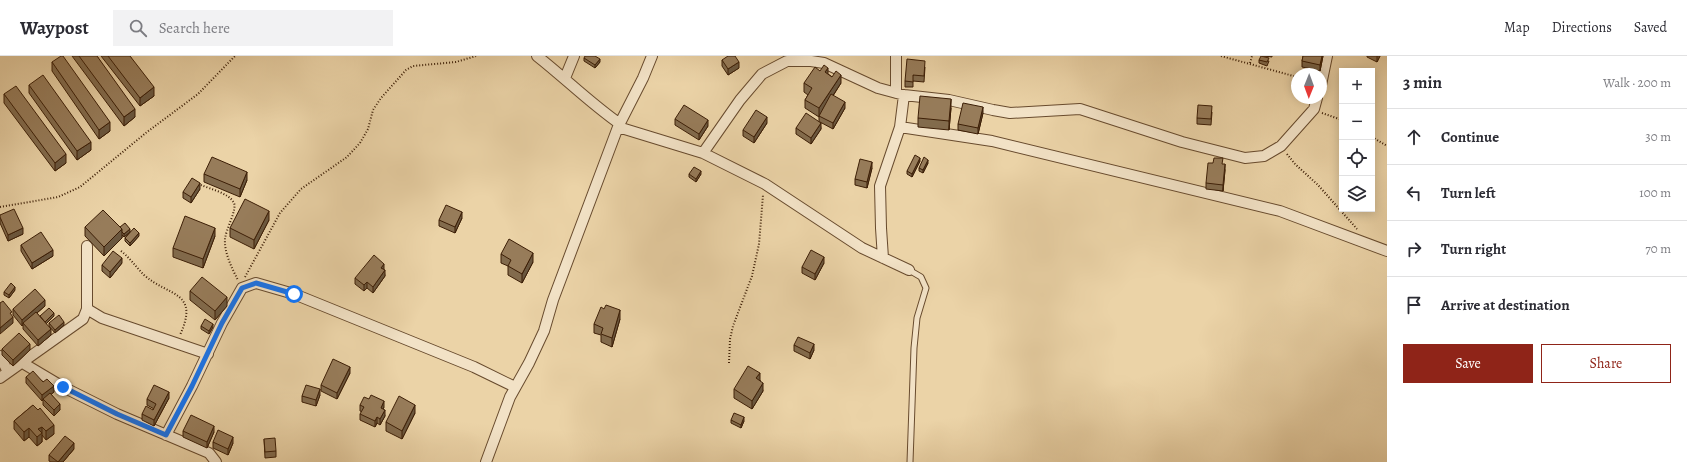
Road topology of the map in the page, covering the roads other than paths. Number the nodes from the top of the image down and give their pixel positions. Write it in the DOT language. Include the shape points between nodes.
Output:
graph roads {
  1 [pos="537,56"];
  2 [pos="574,56"];
  3 [pos="652,56"];
  4 [pos="896,56"];
  5 [pos="1328,56"];
  6 [pos="1325,68"];
  7 [pos="565,78"];
  8 [pos="900,94"];
  9 [pos="1316,104"];
  10 [pos="619,125"];
  11 [pos="900,127"];
  12 [pos="703,153"];
  13 [pos="87,246"];
  14 [pos="1387,251"];
  15 [pos="883,258"];
  16 [pos="909,270"];
  17 [pos="86,309"];
  18 [pos="208,354"];
  19 [pos="0,356"];
  20 [pos="21,362"];
  21 [pos="4,375"];
  22 [pos="515,388"];
  23 [pos="166,435"];
  24 [pos="216,462"];
  25 [pos="486,462"];
  26 [pos="910,462"];
  1 -- 7 [label="street"];
  2 -- 7 [label="street"];
  3 -- 10 [label="street"];
  4 -- 8 [label="street"];
  5 -- 6 [label="street"];
  7 -- 10 [label="street"];
  8 -- 9 [label="street" via="949,100 1010,113 1080,109 1188,144 1245,158 1264,156 1281,146 1314,110"];
  8 -- 11 [label="street"];
  8 -- 12 [label="street" via="864,83 824,63 787,61 762,74 740,100"];
  10 -- 12 [label="street"];
  10 -- 22 [label="street" via="555,293 544,331"];
  11 -- 14 [label="street" via="992,141 1280,211"];
  11 -- 15 [label="street" via="880,186"];
  12 -- 15 [label="street" via="765,184 862,248"];
  13 -- 17 [label="street"];
  15 -- 16 [label="street"];
  16 -- 26 [label="lane" via="921,278 926,288 917,318 914,348"];
  17 -- 18 [label="street" via="102,318"];
  17 -- 20 [label="street" via="83,319"];
  18 -- 22 [label="street" via="241,287 256,283 294,294 474,367"];
  18 -- 23 [label="street"];
  19 -- 21 [label="street"];
  20 -- 21 [label="street"];
  20 -- 23 [label="street" via="63,387"];
  22 -- 25 [label="street"];
  23 -- 24 [label="street" via="209,453"];
}
